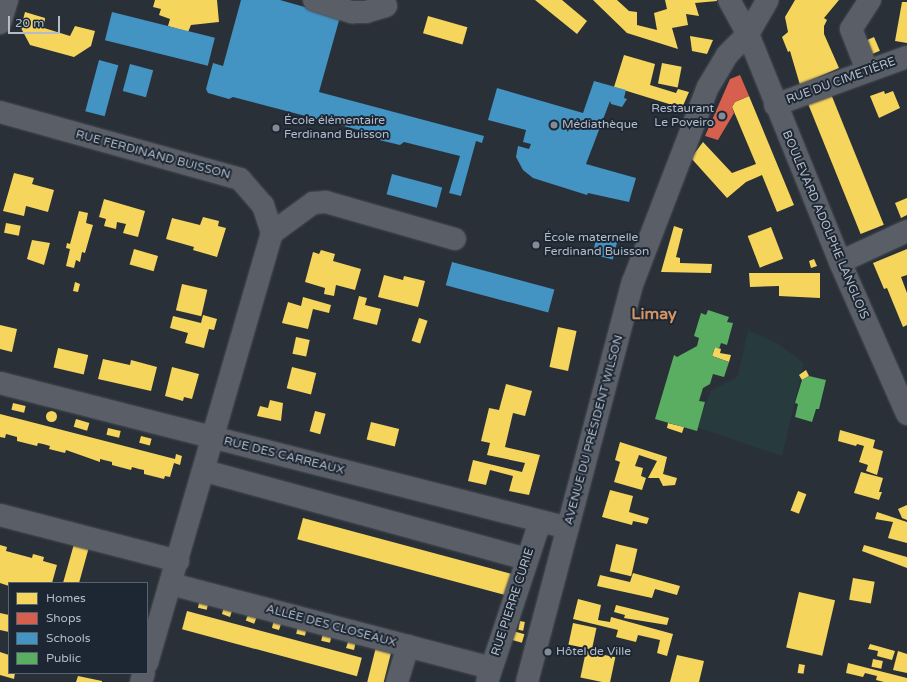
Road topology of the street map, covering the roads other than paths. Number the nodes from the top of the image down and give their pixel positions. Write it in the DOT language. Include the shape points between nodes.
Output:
graph roads {
  1 [pos="7,0"];
  2 [pos="314,0"];
  3 [pos="729,0"];
  4 [pos="768,0"];
  5 [pos="870,0"];
  6 [pos="386,6"];
  7 [pos="0,23"];
  8 [pos="748,34"];
  9 [pos="907,57"];
  10 [pos="866,70"];
  11 [pos="776,105"];
  12 [pos="0,112"];
  13 [pos="907,231"];
  14 [pos="272,233"];
  15 [pos="454,238"];
  16 [pos="840,262"];
  17 [pos="0,383"];
  18 [pos="907,414"];
  19 [pos="214,439"];
  20 [pos="205,471"];
  21 [pos="0,515"];
  22 [pos="540,522"];
  23 [pos="568,528"];
  24 [pos="527,559"];
  25 [pos="178,561"];
  26 [pos="171,584"];
  27 [pos="408,646"];
  28 [pos="148,660"];
  29 [pos="489,675"];
  30 [pos="398,682"];
  31 [pos="527,682"];
  1 -- 7 [label="street"];
  2 -- 6 [label="street" via="352,12 366,12"];
  3 -- 8 [label="street, BOULEVARD ADOLPHE LANGLOIS"];
  4 -- 8 [label="street, AVENUE DU PRÉSIDENT WILSON"];
  5 -- 10 [label="street" via="851,28"];
  8 -- 11 [label="street, BOULEVARD ADOLPHE LANGLOIS"];
  8 -- 23 [label="street, AVENUE DU PRÉSIDENT WILSON" via="727,55 708,87 633,282"];
  9 -- 10 [label="street, RUE DU CIMETIÈRE"];
  10 -- 11 [label="street, RUE DU CIMETIÈRE"];
  11 -- 16 [label="street, BOULEVARD ADOLPHE LANGLOIS"];
  12 -- 14 [label="street, RUE FERDINAND BUISSON" via="240,179 263,205"];
  13 -- 16 [label="street"];
  14 -- 15 [label="street" via="313,203 326,202"];
  14 -- 19 [label="street"];
  16 -- 18 [label="street, BOULEVARD ADOLPHE LANGLOIS"];
  17 -- 19 [label="street, RUE DES CARREAUX"];
  19 -- 20 [label="street"];
  19 -- 22 [label="street, RUE DES CARREAUX"];
  20 -- 24 [label="street"];
  20 -- 25 [label="street"];
  21 -- 25 [label="street"];
  22 -- 23 [label="street, RUE DES CARREAUX"];
  22 -- 24 [label="street, RUE PIERRE CURIE"];
  23 -- 31 [label="street, AVENUE DU PRÉSIDENT WILSON"];
  24 -- 29 [label="street, RUE PIERRE CURIE"];
  25 -- 26 [label="street"];
  26 -- 27 [label="street, ALLÉE DES CLOSEAUX"];
  26 -- 28 [label="street"];
  27 -- 29 [label="street, ALLÉE DES CLOSEAUX"];
  27 -- 30 [label="street"];
}
